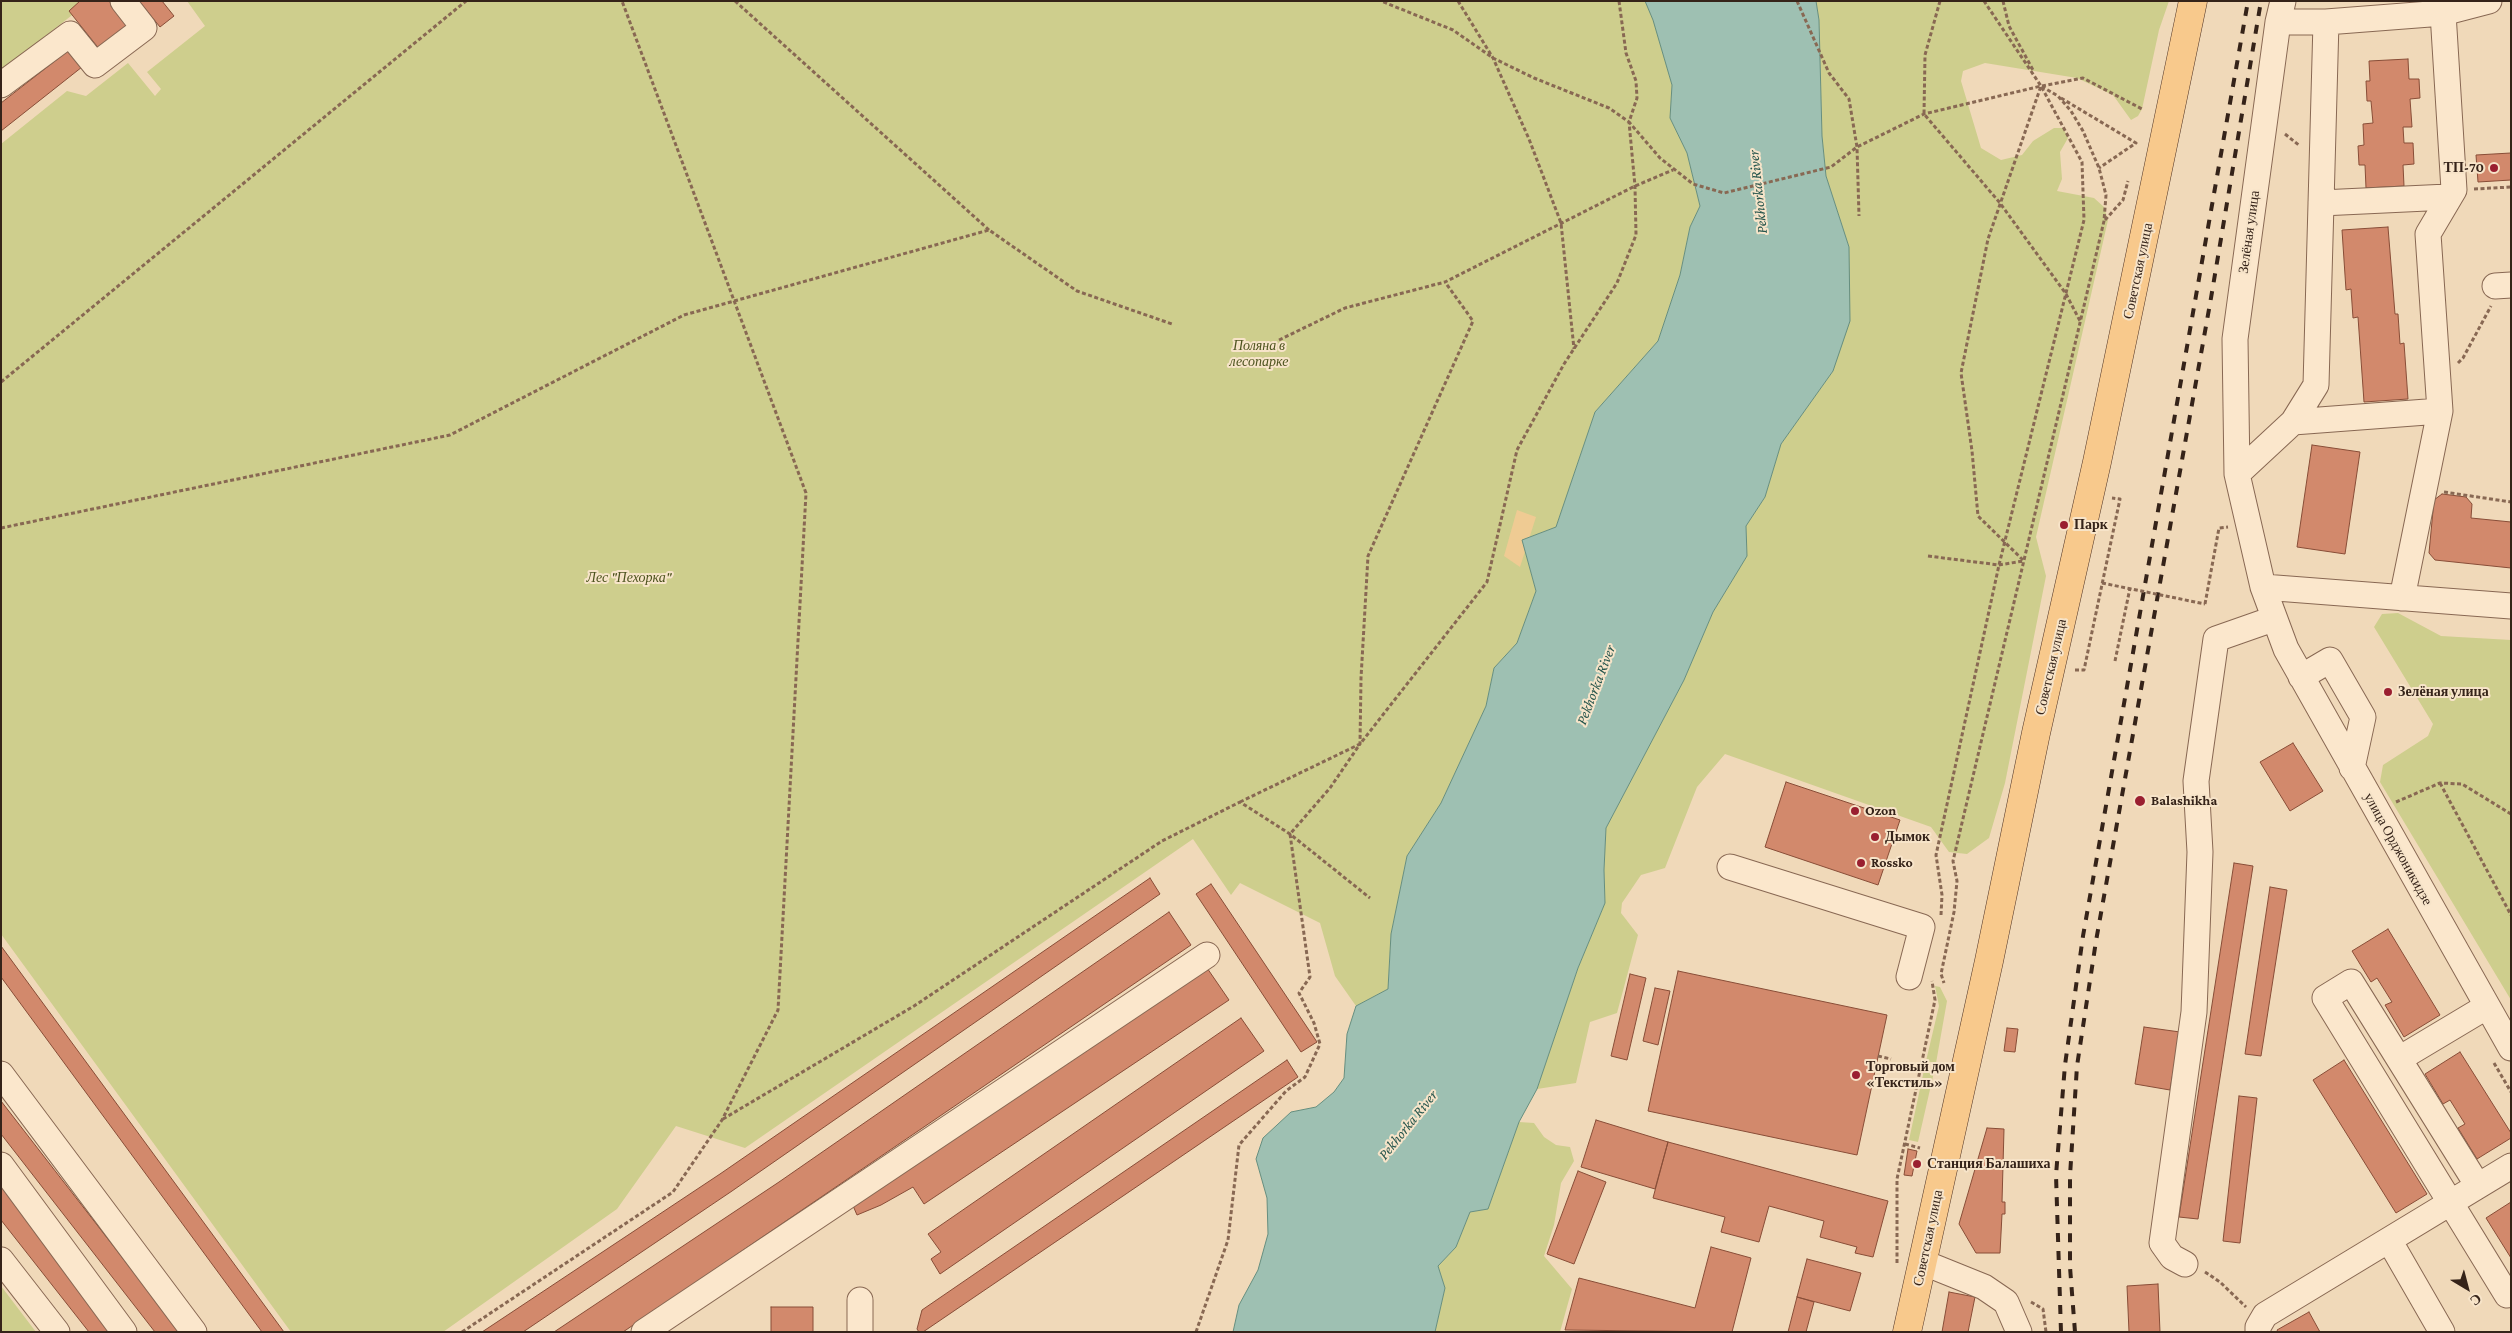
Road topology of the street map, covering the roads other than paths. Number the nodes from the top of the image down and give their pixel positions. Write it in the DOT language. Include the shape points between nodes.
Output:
graph roads {
  1 [pos="123,1"];
  2 [pos="2193,1"];
  3 [pos="2489,1"];
  4 [pos="2280,12"];
  5 [pos="2443,13"];
  6 [pos="2326,22"];
  7 [pos="1,85"];
  8 [pos="2451,194"];
  9 [pos="2321,203"];
  10 [pos="2440,411"];
  11 [pos="2293,422"];
  12 [pos="2237,474"];
  13 [pos="2263,587"];
  14 [pos="2402,598"];
  15 [pos="2511,606"];
  16 [pos="2273,619"];
  17 [pos="2286,649"];
  18 [pos="2301,676"];
  19 [pos="2352,768"];
  20 [pos="1730,867"];
  21 [pos="1207,955"];
  22 [pos="1921,974"];
  23 [pos="2486,1007"];
  24 [pos="2511,1048"];
  25 [pos="2399,1059"];
  26 [pos="1,1074"];
  27 [pos="1,1164"];
  28 [pos="2511,1166"];
  29 [pos="2478,1186"];
  30 [pos="2450,1203"];
  31 [pos="2388,1240"];
  32 [pos="1,1260"];
  33 [pos="1910,1263"];
  34 [pos="2185,1264"];
  35 [pos="2511,1293"];
  36 [pos="860,1300"];
  37 [pos="2262,1323"];
  38 [pos="56,1332"];
  39 [pos="124,1332"];
  40 [pos="194,1332"];
  41 [pos="644,1332"];
  42 [pos="860,1332"];
  43 [pos="1907,1332"];
  44 [pos="2019,1332"];
  45 [pos="2442,1332"];
  1 -- 7 [label="street" via="144,28 95,65 70,34"];
  2 -- 33 [label="main road, Советская улица" via="1989,961"];
  3 -- 5 [label="street, Зелёная улица"];
  4 -- 6 [label="street, Зелёная улица"];
  4 -- 12 [label="street, Зелёная улица" via="2235,339"];
  5 -- 6 [label="street, Зелёная улица"];
  5 -- 8 [label="street"];
  6 -- 9 [label="street"];
  8 -- 9 [label="street"];
  8 -- 10 [label="street" via="2428,234"];
  9 -- 11 [label="street" via="2316,385"];
  10 -- 11 [label="street"];
  10 -- 14 [label="street"];
  11 -- 12 [label="street"];
  12 -- 13 [label="street, Зелёная улица"];
  13 -- 14 [label="street"];
  13 -- 16 [label="street, Зелёная улица"];
  14 -- 15 [label="street"];
  16 -- 17 [label="street, Зелёная улица"];
  16 -- 34 [label="street" via="2216,638 2196,781 2200,852 2194,1012 2162,1242 2172,1257"];
  17 -- 18 [label="street, улица Орджоникидзе"];
  18 -- 19 [label="street, улица Орджоникидзе"];
  18 -- 19 [label="street" via="2330,660 2363,717"];
  19 -- 23 [label="street, улица Орджоникидзе"];
  20 -- 22 [label="street" via="1922,928"];
  21 -- 41 [label="street"];
  23 -- 24 [label="street, улица Орджоникидзе"];
  23 -- 25 [label="street"];
  25 -- 29 [label="street"];
  25 -- 30 [label="street" via="2351,982 2325,998"];
  26 -- 40 [label="street"];
  27 -- 39 [label="street"];
  28 -- 29 [label="street"];
  29 -- 30 [label="street"];
  30 -- 31 [label="street"];
  30 -- 35 [label="street" via="2507,1295"];
  31 -- 37 [label="street"];
  31 -- 45 [label="street"];
  32 -- 38 [label="street"];
  33 -- 43 [label="main road, Советская улица"];
  33 -- 44 [label="street" via="1984,1287 2006,1302"];
  36 -- 42 [label="street"];
}
